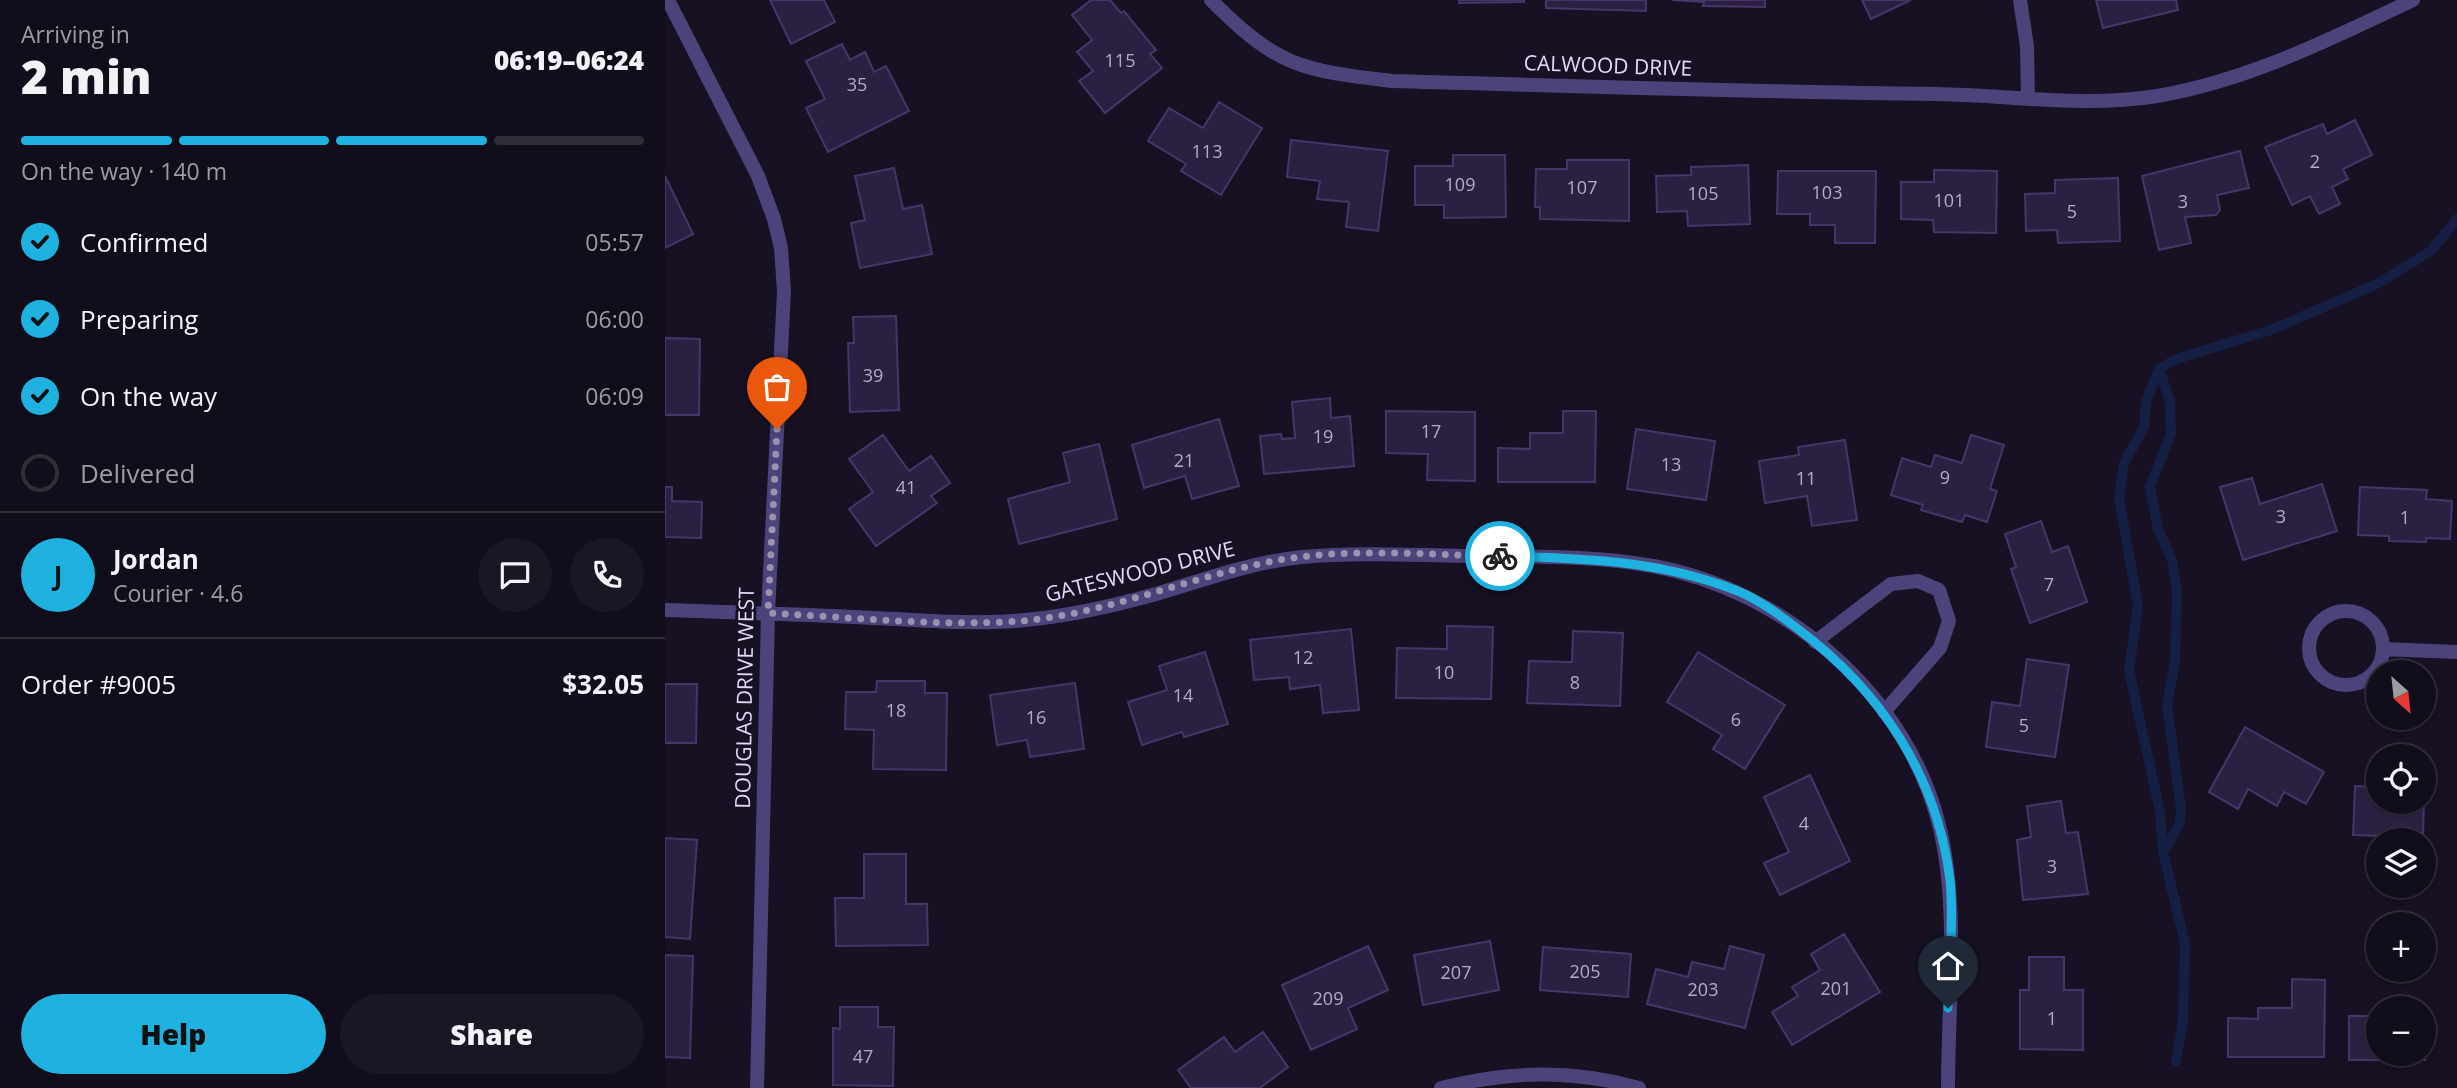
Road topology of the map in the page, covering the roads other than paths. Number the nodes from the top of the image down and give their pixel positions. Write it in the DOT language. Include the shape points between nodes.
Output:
graph roads {
  1 [pos="668,0"];
  2 [pos="1211,0"];
  3 [pos="2020,0"];
  4 [pos="2413,0"];
  5 [pos="2028,99"];
  6 [pos="665,610"];
  7 [pos="768,613"];
  8 [pos="1815,642"];
  9 [pos="2383,649"];
  10 [pos="2457,652"];
  11 [pos="1884,712"];
  12 [pos="757,1088"];
  13 [pos="1441,1088"];
  14 [pos="1639,1088"];
  15 [pos="1948,1088"];
  1 -- 7 [label="street, DOUGLAS DRIVE WEST" via="758,176 781,248 784,291"];
  2 -- 5 [label="street, CALWOOD DRIVE" via="1274,55 1302,68 1342,75 1405,81"];
  3 -- 5 [label="street"];
  4 -- 5 [label="street, CALWOOD DRIVE" via="2269,66 2214,84 2111,101"];
  6 -- 7 [label="street, GATESWOOD DRIVE"];
  7 -- 8 [label="street, GATESWOOD DRIVE" via="1022,621 1074,614 1300,557 1594,558 1657,567 1737,590"];
  7 -- 12 [label="street, DOUGLAS DRIVE WEST"];
  8 -- 11 [label="street, GATESWOOD DRIVE"];
  8 -- 11 [label="street" via="1891,584 1918,581 1939,590 1949,621 1940,648"];
  9 -- 9 [label="street" via="2382,636 2366,617 2341,611 2314,630 2310,653 2319,674 2328,681 2353,685 2375,672"];
  9 -- 10 [label="street"];
  11 -- 15 [label="street, GATESWOOD DRIVE" via="1923,777 1940,826 1950,882"];
  13 -- 14 [label="street" via="1520,1074 1572,1074"];
}
